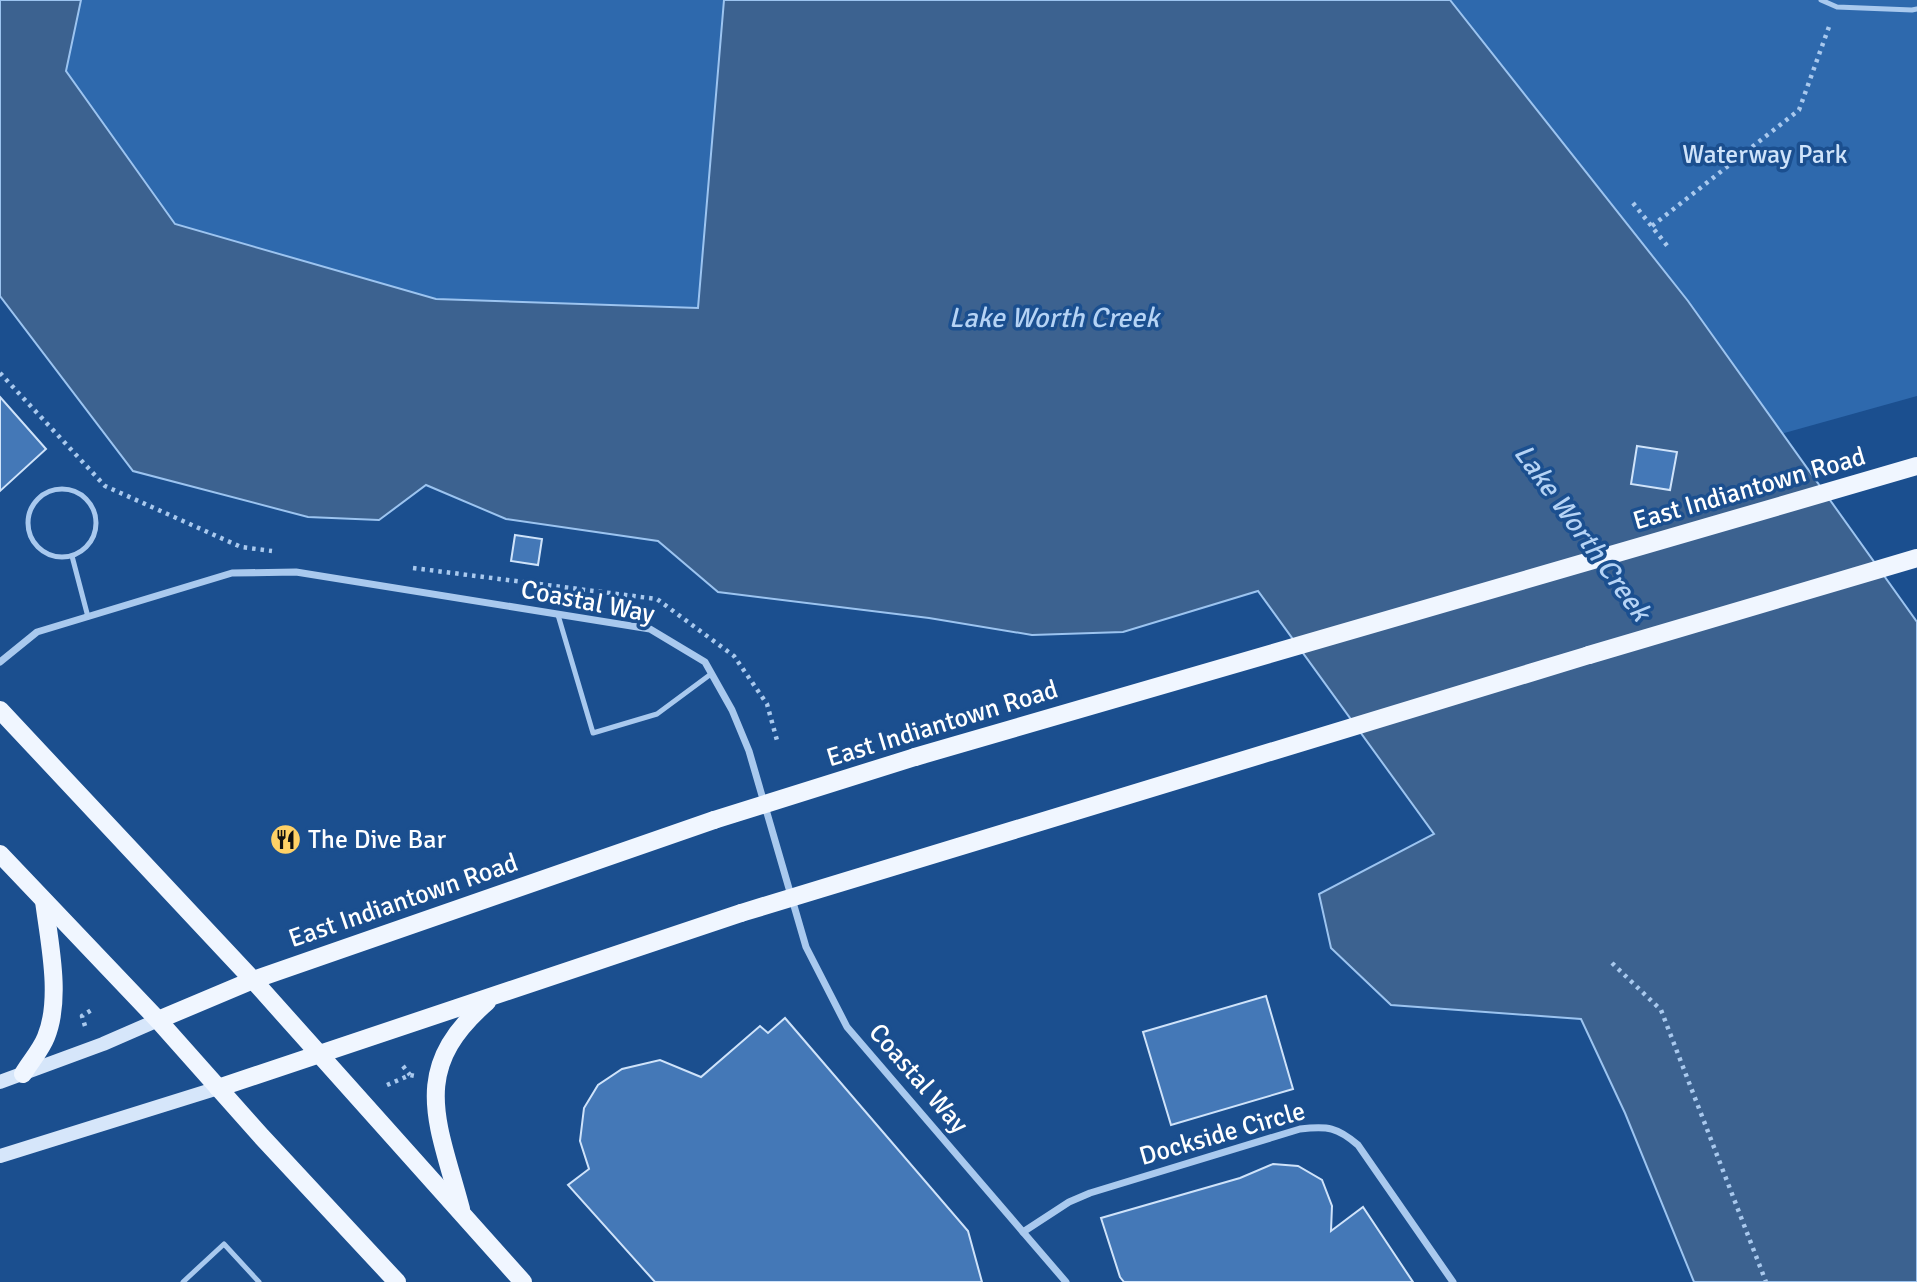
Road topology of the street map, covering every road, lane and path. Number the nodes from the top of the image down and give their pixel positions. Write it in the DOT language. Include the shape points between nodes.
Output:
graph roads {
  1 [pos="1821,0"];
  2 [pos="1837,7"];
  3 [pos="1917,9"];
  4 [pos="1633,203"];
  5 [pos="1651,226"];
  6 [pos="1670,248"];
  7 [pos="0,373"];
  8 [pos="1917,466"];
  9 [pos="282,552"];
  10 [pos="72,556"];
  11 [pos="1917,558"];
  12 [pos="407,568"];
  13 [pos="558,615"];
  14 [pos="88,617"];
  15 [pos="0,662"];
  16 [pos="711,674"];
  17 [pos="0,710"];
  18 [pos="778,744"];
  19 [pos="0,853"];
  20 [pos="44,901"];
  21 [pos="1612,963"];
  22 [pos="253,980"];
  23 [pos="495,995"];
  24 [pos="93,1009"];
  25 [pos="158,1020"];
  26 [pos="85,1026"];
  27 [pos="318,1055"];
  28 [pos="402,1066"];
  29 [pos="23,1074"];
  30 [pos="0,1082"];
  31 [pos="387,1085"];
  32 [pos="218,1088"];
  33 [pos="0,1156"];
  34 [pos="462,1214"];
  35 [pos="1023,1232"];
  36 [pos="183,1282"];
  37 [pos="258,1282"];
  38 [pos="397,1282"];
  39 [pos="523,1282"];
  40 [pos="1066,1282"];
  41 [pos="1453,1282"];
  42 [pos="1766,1282"];
  1 -- 2 [label="lane"];
  2 -- 3 [label="lane"];
  2 -- 5 [label="path" via="1799,110"];
  4 -- 5 [label="path"];
  5 -- 6 [label="path"];
  7 -- 9 [label="path" via="105,486 241,547"];
  8 -- 22 [label="main road, East Indiantown Road, bridge" via="915,757 714,820"];
  10 -- 10 [label="lane" via="91,542 96,530 93,509 71,489 45,493 27,518 27,530 32,541 51,556"];
  10 -- 14 [label="lane"];
  11 -- 23 [label="main road, bridge" via="741,913"];
  12 -- 18 [label="path" via="657,599 734,656 767,704"];
  13 -- 14 [label="street, Coastal Way" via="296,572 232,573"];
  13 -- 16 [label="street, Coastal Way" via="650,629 705,663"];
  13 -- 16 [label="lane" via="593,733 657,714"];
  14 -- 15 [label="street, Coastal Way" via="37,632"];
  16 -- 35 [label="street, Coastal Way" via="749,751 806,947 835,1006 847,1027"];
  17 -- 22 [label="main road"];
  19 -- 20 [label="main road"];
  20 -- 25 [label="main road"];
  20 -- 29 [label="main road" via="53,1013 46,1038"];
  21 -- 42 [label="path" via="1661,1010"];
  22 -- 25 [label="main road, East Indiantown Road"];
  22 -- 27 [label="main road"];
  23 -- 27 [label="main road"];
  23 -- 34 [label="main road" via="465,1022 445,1052 436,1080 436,1115"];
  24 -- 26 [label="path" via="82,1016"];
  25 -- 29 [label="street, East Indiantown Road"];
  25 -- 32 [label="main road"];
  27 -- 32 [label="main road"];
  27 -- 34 [label="main road"];
  28 -- 31 [label="path" via="410,1075"];
  29 -- 30 [label="street, East Indiantown Road"];
  32 -- 33 [label="street"];
  32 -- 38 [label="main road"];
  34 -- 39 [label="main road"];
  35 -- 40 [label="street, Coastal Way"];
  35 -- 41 [label="street, Dockside Circle" via="1090,1193 1321,1126 1341,1131 1358,1145"];
  36 -- 37 [label="lane" via="224,1244"];
}
